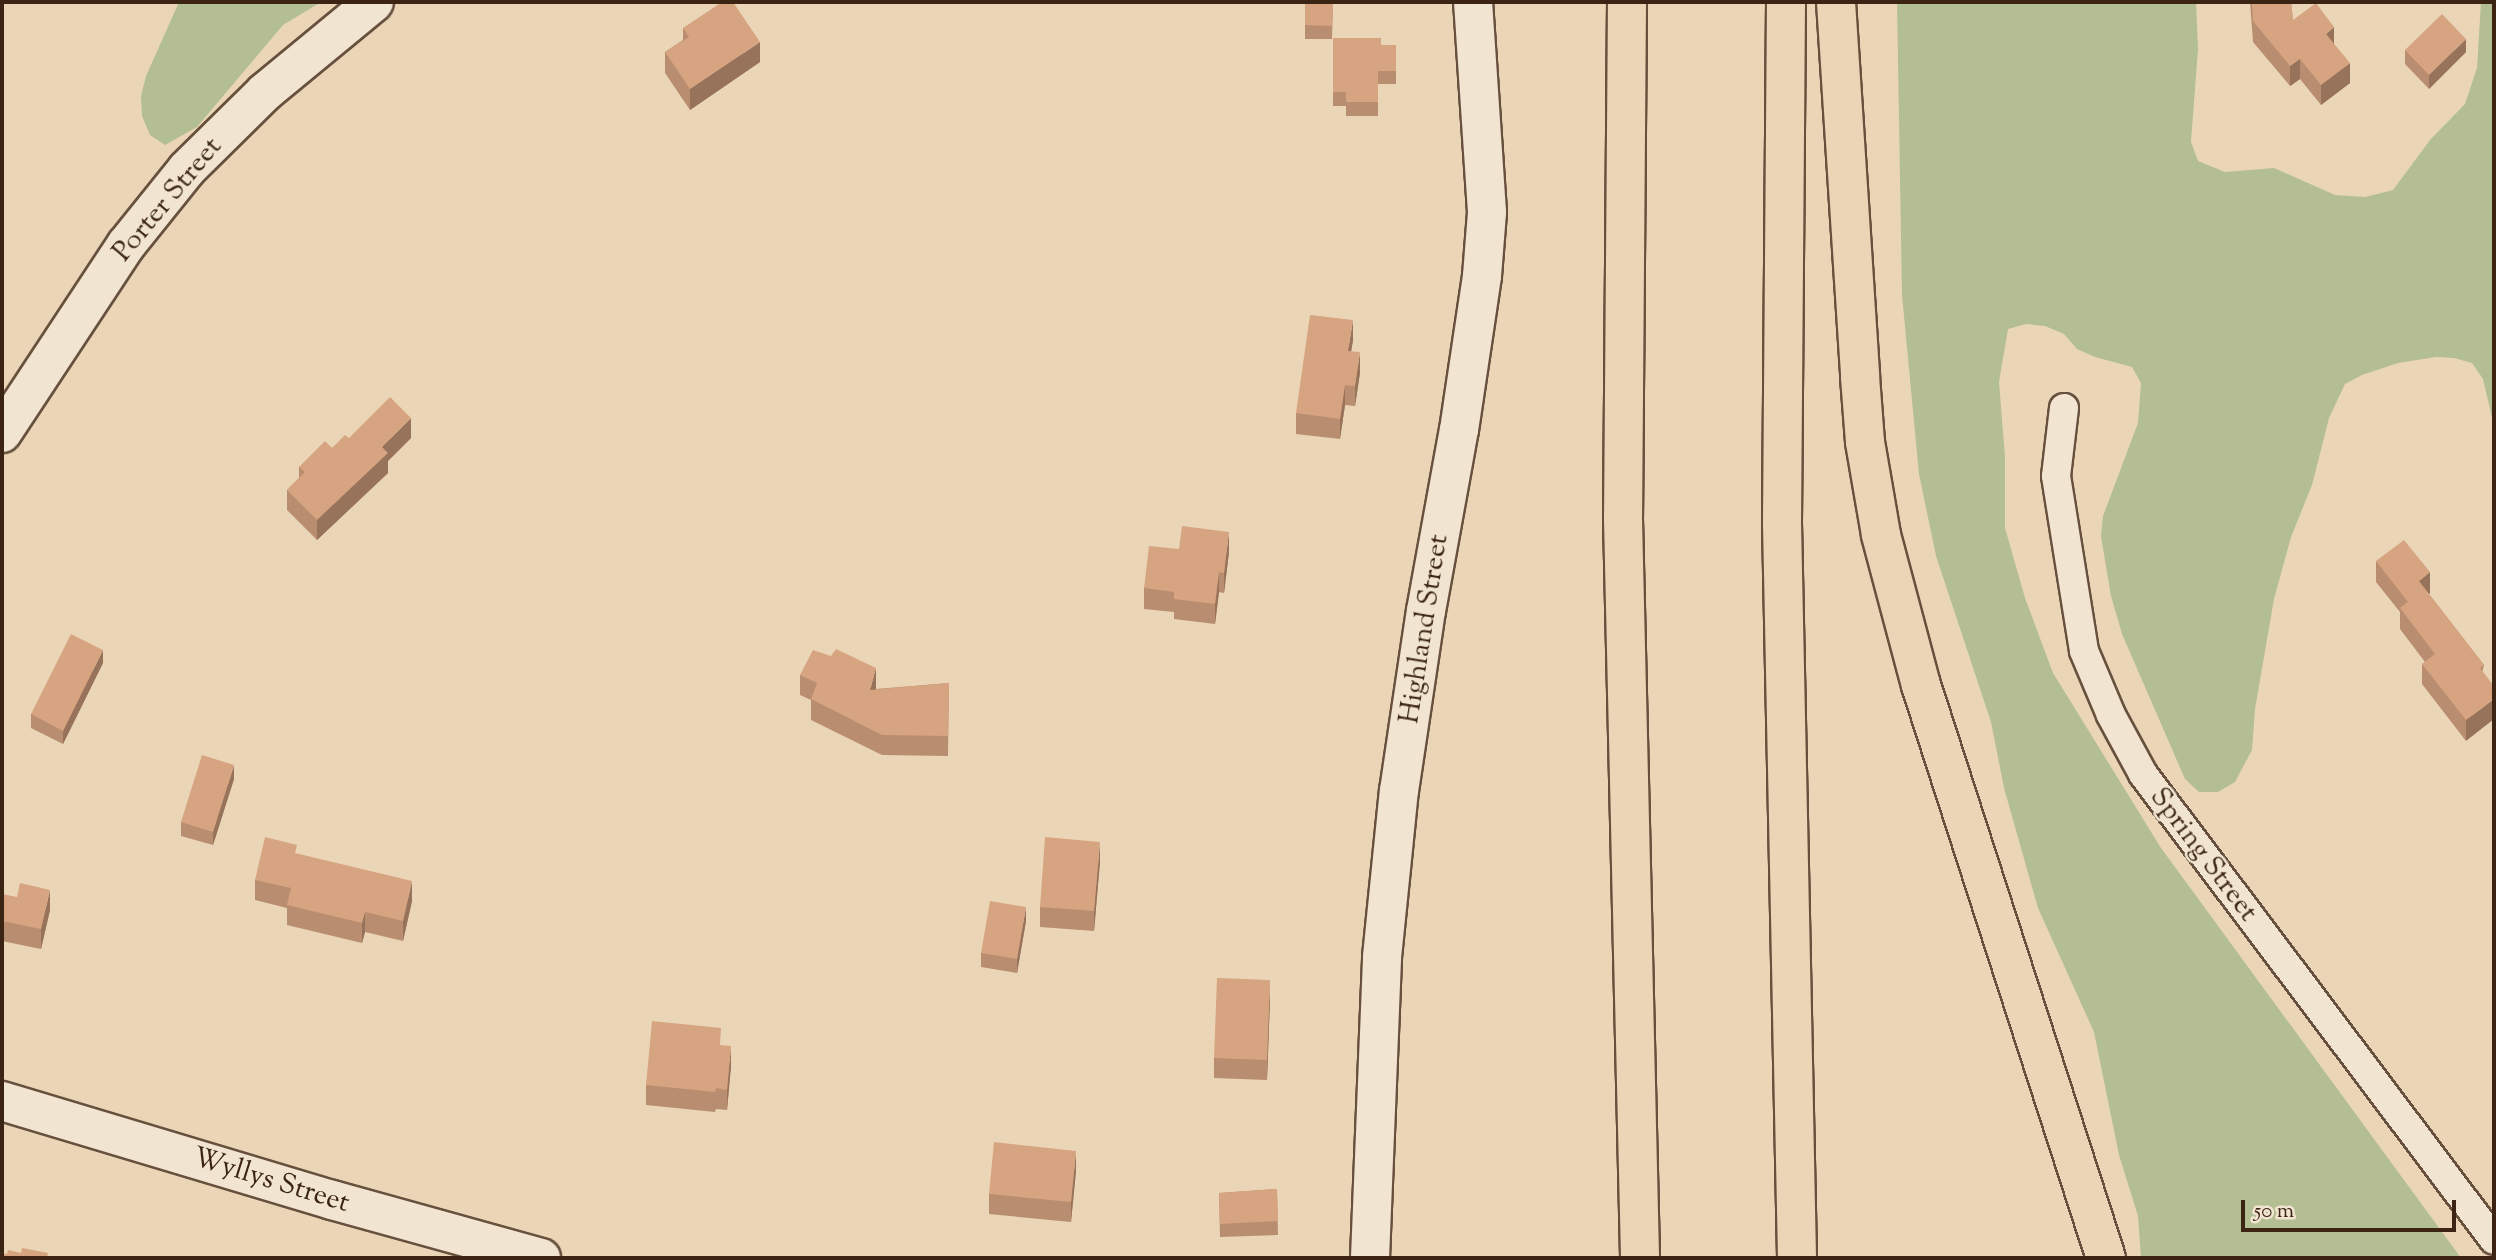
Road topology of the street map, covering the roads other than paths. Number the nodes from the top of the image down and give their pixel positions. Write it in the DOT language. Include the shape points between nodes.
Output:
graph roads {
  1 [pos="374,2"];
  2 [pos="1473,2"];
  3 [pos="1627,2"];
  4 [pos="1786,2"];
  5 [pos="1836,2"];
  6 [pos="2064,408"];
  7 [pos="2,433"];
  8 [pos="2,1101"];
  9 [pos="2494,1240"];
  10 [pos="541,1258"];
  11 [pos="1370,1258"];
  12 [pos="1640,1258"];
  13 [pos="1797,1258"];
  14 [pos="2106,1258"];
  1 -- 7 [label="main road, Porter Street" via="265,92 187,169 126,245"];
  2 -- 11 [label="main road, Highland Street" via="1487,212 1482,276 1399,791 1381,957"];
  3 -- 12 [label="highway" via="1623,505"];
  4 -- 13 [label="highway" via="1782,523"];
  5 -- 14 [label="highway" via="1862,403 1881,536 1931,718"];
  6 -- 9 [label="street, Spring Street" via="2056,476 2084,651 2118,726 2143,774"];
  8 -- 10 [label="main road, Wyllys Street"];
}
